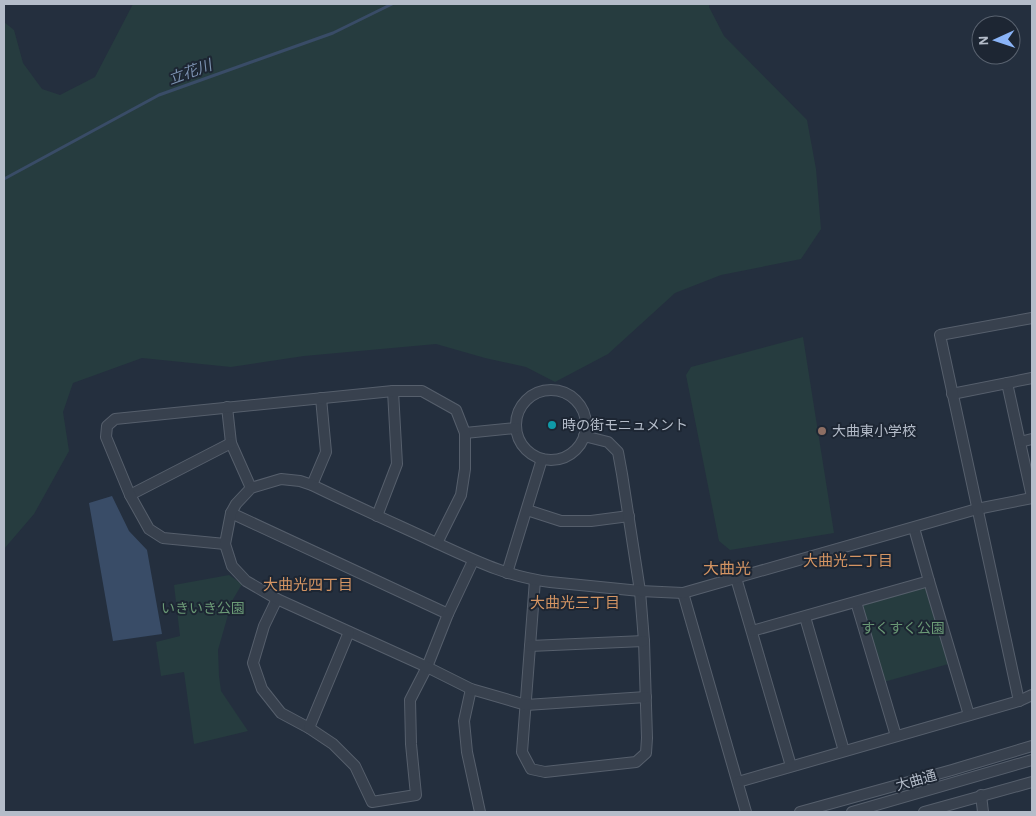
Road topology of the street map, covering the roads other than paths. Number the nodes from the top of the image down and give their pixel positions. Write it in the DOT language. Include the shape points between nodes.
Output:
graph roads {
  1 [pos="1032,318"];
  2 [pos="1032,378"];
  3 [pos="1007,383"];
  4 [pos="393,391"];
  5 [pos="952,394"];
  6 [pos="321,398"];
  7 [pos="228,407"];
  8 [pos="516,428"];
  9 [pos="465,433"];
  10 [pos="584,436"];
  11 [pos="1032,439"];
  12 [pos="1020,442"];
  13 [pos="231,443"];
  14 [pos="542,459"];
  15 [pos="312,485"];
  16 [pos="251,488"];
  17 [pos="130,495"];
  18 [pos="1032,498"];
  19 [pos="977,509"];
  20 [pos="527,510"];
  21 [pos="231,513"];
  22 [pos="377,516"];
  23 [pos="628,516"];
  24 [pos="914,528"];
  25 [pos="225,544"];
  26 [pos="437,544"];
  27 [pos="473,561"];
  28 [pos="507,573"];
  29 [pos="736,578"];
  30 [pos="535,580"];
  31 [pos="929,581"];
  32 [pos="640,591"];
  33 [pos="684,593"];
  34 [pos="277,598"];
  35 [pos="856,602"];
  36 [pos="448,614"];
  37 [pos="805,616"];
  38 [pos="752,631"];
  39 [pos="348,632"];
  40 [pos="644,640"];
  41 [pos="530,646"];
  42 [pos="427,667"];
  43 [pos="471,689"];
  44 [pos="1032,695"];
  45 [pos="646,697"];
  46 [pos="1019,701"];
  47 [pos="526,705"];
  48 [pos="969,715"];
  49 [pos="309,728"];
  50 [pos="896,736"];
  51 [pos="1032,746"];
  52 [pos="844,751"];
  53 [pos="1032,760"];
  54 [pos="791,766"];
  55 [pos="738,782"];
  56 [pos="1032,783"];
  57 [pos="981,795"];
  58 [pos="870,810"];
  59 [pos="930,811"];
  60 [pos="480,812"];
  61 [pos="746,812"];
  62 [pos="800,812"];
  63 [pos="852,812"];
  64 [pos="983,812"];
  1 -- 5 [label="street" via="940,335"];
  2 -- 3 [label="street"];
  3 -- 5 [label="street"];
  3 -- 12 [label="street"];
  4 -- 6 [label="street"];
  4 -- 9 [label="street" via="422,391 456,410"];
  4 -- 22 [label="street" via="397,464"];
  5 -- 19 [label="street"];
  6 -- 7 [label="street"];
  6 -- 15 [label="street" via="326,452"];
  7 -- 13 [label="street"];
  7 -- 17 [label="street" via="115,419 107,426 106,437"];
  8 -- 9 [label="street"];
  8 -- 10 [label="street" via="517,417 529,398 550,390 571,396 579,404 586,425"];
  8 -- 14 [label="street" via="524,448"];
  9 -- 26 [label="street" via="461,495"];
  10 -- 14 [label="street" via="580,446 568,456"];
  10 -- 23 [label="street" via="608,442 618,452"];
  11 -- 12 [label="street"];
  12 -- 18 [label="street"];
  13 -- 16 [label="street"];
  13 -- 17 [label="street"];
  14 -- 20 [label="street"];
  15 -- 16 [label="street" via="282,479"];
  15 -- 22 [label="street"];
  16 -- 21 [label="street"];
  17 -- 25 [label="street" via="149,528 163,538"];
  18 -- 19 [label="street"];
  19 -- 24 [label="street"];
  19 -- 46 [label="street"];
  20 -- 23 [label="street" via="561,521"];
  20 -- 28 [label="street"];
  21 -- 25 [label="street"];
  21 -- 36 [label="street"];
  22 -- 26 [label="street"];
  23 -- 32 [label="street"];
  24 -- 29 [label="street"];
  24 -- 31 [label="street"];
  25 -- 34 [label="street" via="232,566 246,581"];
  26 -- 27 [label="street"];
  27 -- 28 [label="street"];
  27 -- 36 [label="street"];
  28 -- 30 [label="street"];
  29 -- 33 [label="street"];
  29 -- 38 [label="street"];
  30 -- 32 [label="street"];
  30 -- 41 [label="street"];
  31 -- 35 [label="street"];
  31 -- 48 [label="street"];
  32 -- 33 [label="street"];
  32 -- 40 [label="street"];
  33 -- 55 [label="street"];
  34 -- 39 [label="street"];
  34 -- 49 [label="street" via="264,626 253,664 262,689 281,713"];
  35 -- 37 [label="street"];
  35 -- 50 [label="street"];
  36 -- 42 [label="street"];
  37 -- 38 [label="street"];
  37 -- 52 [label="street"];
  38 -- 54 [label="street"];
  39 -- 42 [label="street"];
  39 -- 49 [label="street"];
  40 -- 41 [label="street"];
  40 -- 45 [label="street"];
  41 -- 47 [label="street"];
  42 -- 43 [label="street"];
  42 -- 49 [label="street" via="410,700 410,744 416,795 372,802 355,766 333,744"];
  43 -- 47 [label="street"];
  43 -- 60 [label="street" via="464,721"];
  44 -- 46 [label="street"];
  45 -- 47 [label="street"];
  45 -- 47 [label="street" via="646,753 636,762 545,772 531,769 522,752"];
  46 -- 48 [label="street"];
  48 -- 50 [label="street"];
  50 -- 52 [label="street"];
  51 -- 62 [label="street, 大曲通"];
  52 -- 54 [label="street"];
  53 -- 58 [label="street, 大曲通"];
  54 -- 55 [label="street"];
  55 -- 61 [label="street"];
  56 -- 57 [label="street"];
  57 -- 59 [label="street"];
  57 -- 64 [label="street"];
  58 -- 63 [label="street, 大曲通"];
}
